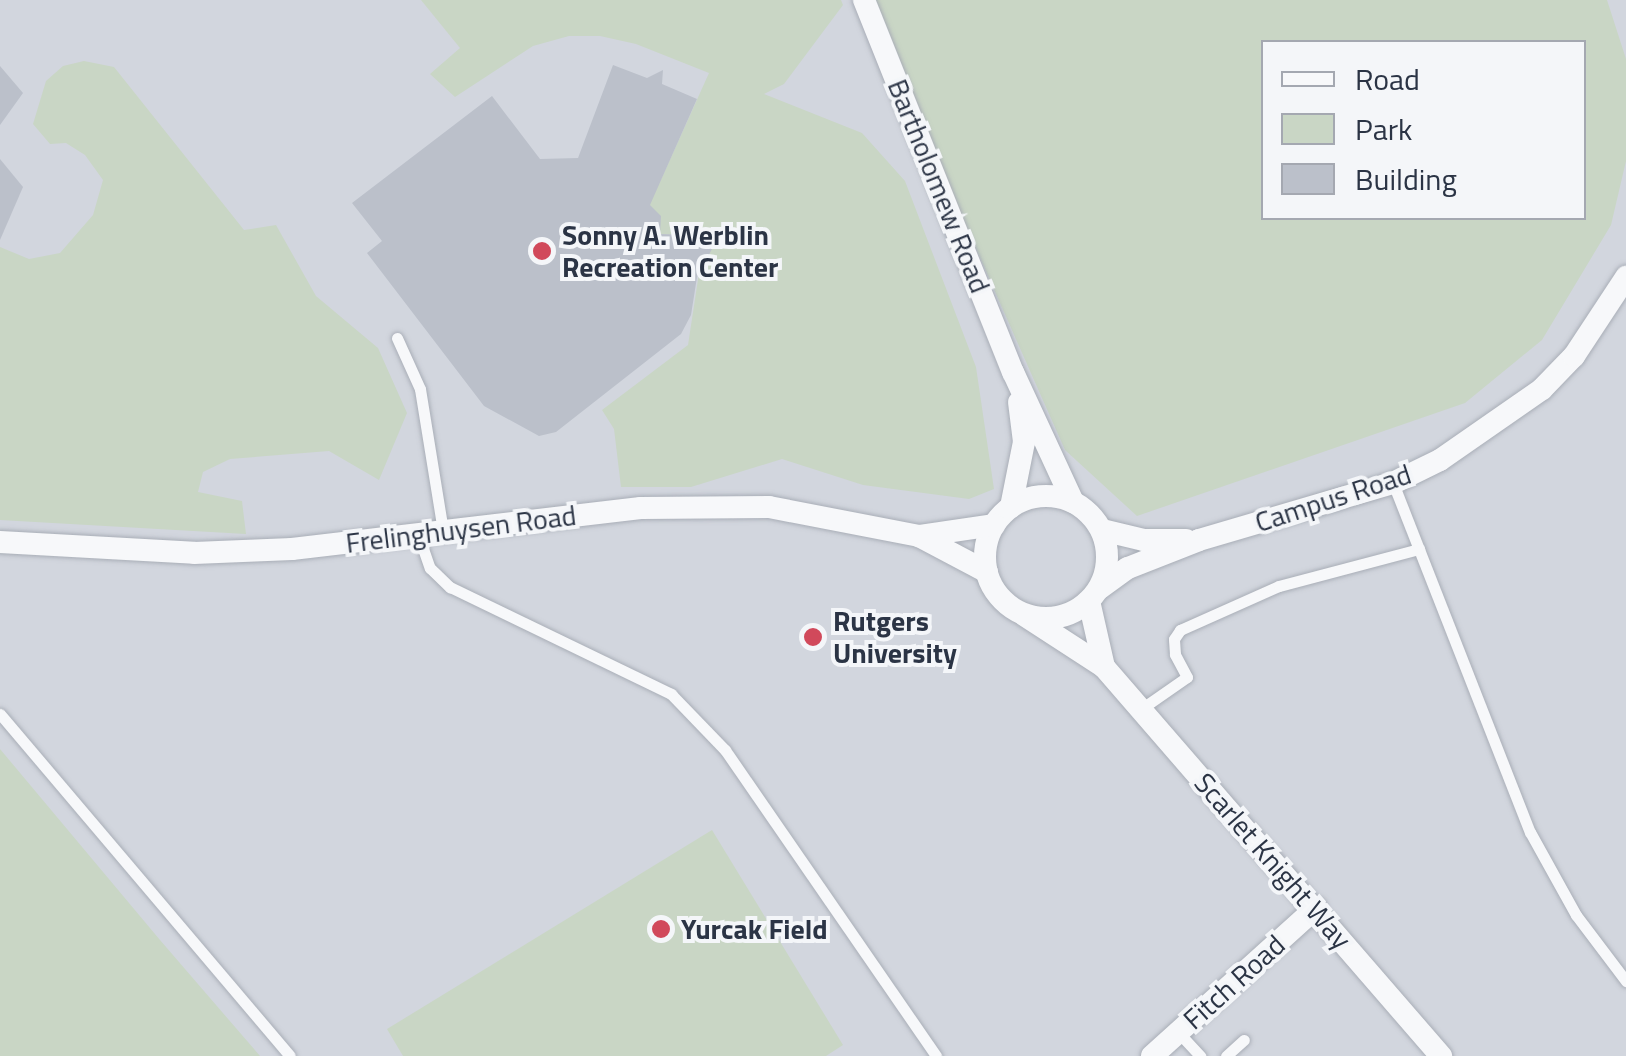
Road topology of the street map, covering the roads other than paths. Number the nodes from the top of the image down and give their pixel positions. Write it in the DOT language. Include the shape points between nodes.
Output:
graph roads {
  1 [pos="864,0"];
  2 [pos="1626,276"];
  3 [pos="397,338"];
  4 [pos="1013,372"];
  5 [pos="1393,484"];
  6 [pos="1074,502"];
  7 [pos="1011,507"];
  8 [pos="994,525"];
  9 [pos="1102,530"];
  10 [pos="443,531"];
  11 [pos="418,534"];
  12 [pos="919,536"];
  13 [pos="1200,540"];
  14 [pos="0,542"];
  15 [pos="1419,548"];
  16 [pos="986,572"];
  17 [pos="1094,594"];
  18 [pos="1024,615"];
  19 [pos="1104,667"];
  20 [pos="1141,709"];
  21 [pos="0,714"];
  22 [pos="1316,908"];
  23 [pos="1626,981"];
  24 [pos="1178,1032"];
  25 [pos="1244,1040"];
  26 [pos="290,1056"];
  27 [pos="936,1056"];
  28 [pos="1152,1056"];
  29 [pos="1200,1056"];
  30 [pos="1226,1056"];
  31 [pos="1441,1056"];
  1 -- 4 [label="street, Bartholomew Road"];
  2 -- 5 [label="street, Campus Road" via="1574,356 1542,388 1474,440"];
  3 -- 10 [label="lane" via="420,390"];
  4 -- 6 [label="street, Bartholomew Road"];
  4 -- 7 [label="street, Bartholomew Road" via="1024,442"];
  5 -- 13 [label="street, Campus Road"];
  5 -- 15 [label="lane"];
  6 -- 7 [label="street" via="1045,495"];
  6 -- 9 [label="street"];
  7 -- 8 [label="street"];
  8 -- 12 [label="street, Frelinghuysen Road"];
  8 -- 16 [label="street"];
  9 -- 13 [label="street, Campus Road" via="1144,540"];
  9 -- 17 [label="street" via="1108,554"];
  10 -- 11 [label="street, Frelinghuysen Road"];
  10 -- 12 [label="street, Frelinghuysen Road" via="640,508 770,508"];
  11 -- 14 [label="street, Frelinghuysen Road" via="194,554"];
  11 -- 27 [label="lane" via="430,568 450,587 671,694 725,750"];
  12 -- 16 [label="street, Frelinghuysen Road"];
  13 -- 17 [label="street, Campus Road" via="1128,568"];
  15 -- 20 [label="lane" via="1279,586 1180,630 1175,654 1187,677"];
  15 -- 23 [label="lane" via="1530,832 1576,916"];
  16 -- 18 [label="street" via="994,590"];
  17 -- 18 [label="street" via="1058,618"];
  17 -- 19 [label="street"];
  18 -- 19 [label="street"];
  19 -- 20 [label="street, Scarlet Knight Way"];
  20 -- 22 [label="street, Scarlet Knight Way"];
  21 -- 26 [label="lane"];
  22 -- 24 [label="street, Fitch Road"];
  22 -- 31 [label="street, Scarlet Knight Way"];
  24 -- 28 [label="street, Fitch Road"];
  24 -- 29 [label="lane"];
  25 -- 30 [label="lane"];
}
